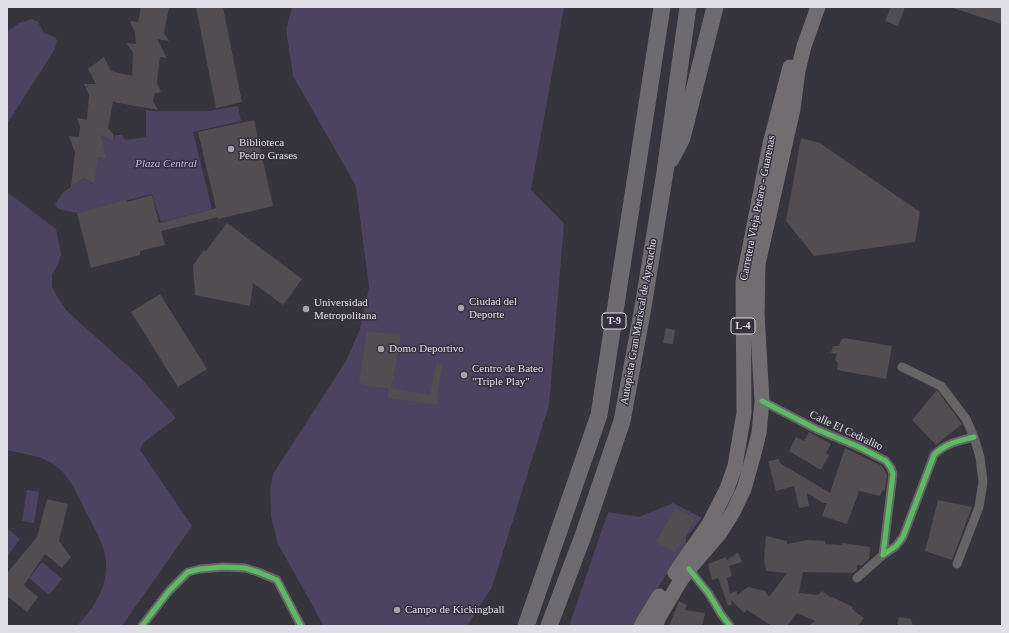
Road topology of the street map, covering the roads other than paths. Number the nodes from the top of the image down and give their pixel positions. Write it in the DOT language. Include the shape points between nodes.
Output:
graph roads {
  1 [pos="662,7"];
  2 [pos="688,7"];
  3 [pos="715,7"];
  4 [pos="807,7"];
  5 [pos="818,7"];
  6 [pos="665,172"];
  7 [pos="902,367"];
  8 [pos="762,401"];
  9 [pos="974,437"];
  10 [pos="884,555"];
  11 [pos="957,564"];
  12 [pos="689,569"];
  13 [pos="857,578"];
  14 [pos="142,626"];
  15 [pos="302,626"];
  16 [pos="526,626"];
  17 [pos="549,626"];
  18 [pos="641,626"];
  19 [pos="655,626"];
  20 [pos="730,626"];
  1 -- 16 [label="highway, T-9" via="600,415"];
  2 -- 6 [label="highway, Autopista Gran Mariscal de Ayacucho / T-9"];
  3 -- 6 [label="highway" via="682,138"];
  4 -- 18 [label="main road, Carretera Vieja Petare - Guarenas / L-4" via="772,137 745,266 742,301 744,413 735,466 727,489 709,524"];
  5 -- 8 [label="main road, Carretera Vieja Petare - Guarenas / L-4" via="804,46 758,264 758,351"];
  6 -- 17 [label="highway, Autopista Gran Mariscal de Ayacucho / T-9" via="622,421 584,536"];
  7 -- 9 [label="street" via="941,386 966,419"];
  8 -- 10 [label="street, Calle El Cedralito" via="886,461 893,474"];
  8 -- 12 [label="main road, Carretera Vieja Petare - Guarenas / L-4" via="756,445 744,489 720,533"];
  9 -- 10 [label="street" via="946,445 934,455 903,537"];
  9 -- 11 [label="street" via="983,482 979,507"];
  10 -- 13 [label="street"];
  12 -- 19 [label="main road, L-4"];
  12 -- 20 [label="street"];
  14 -- 15 [label="street" via="169,591 188,572 224,567 245,568 277,580"];
}
